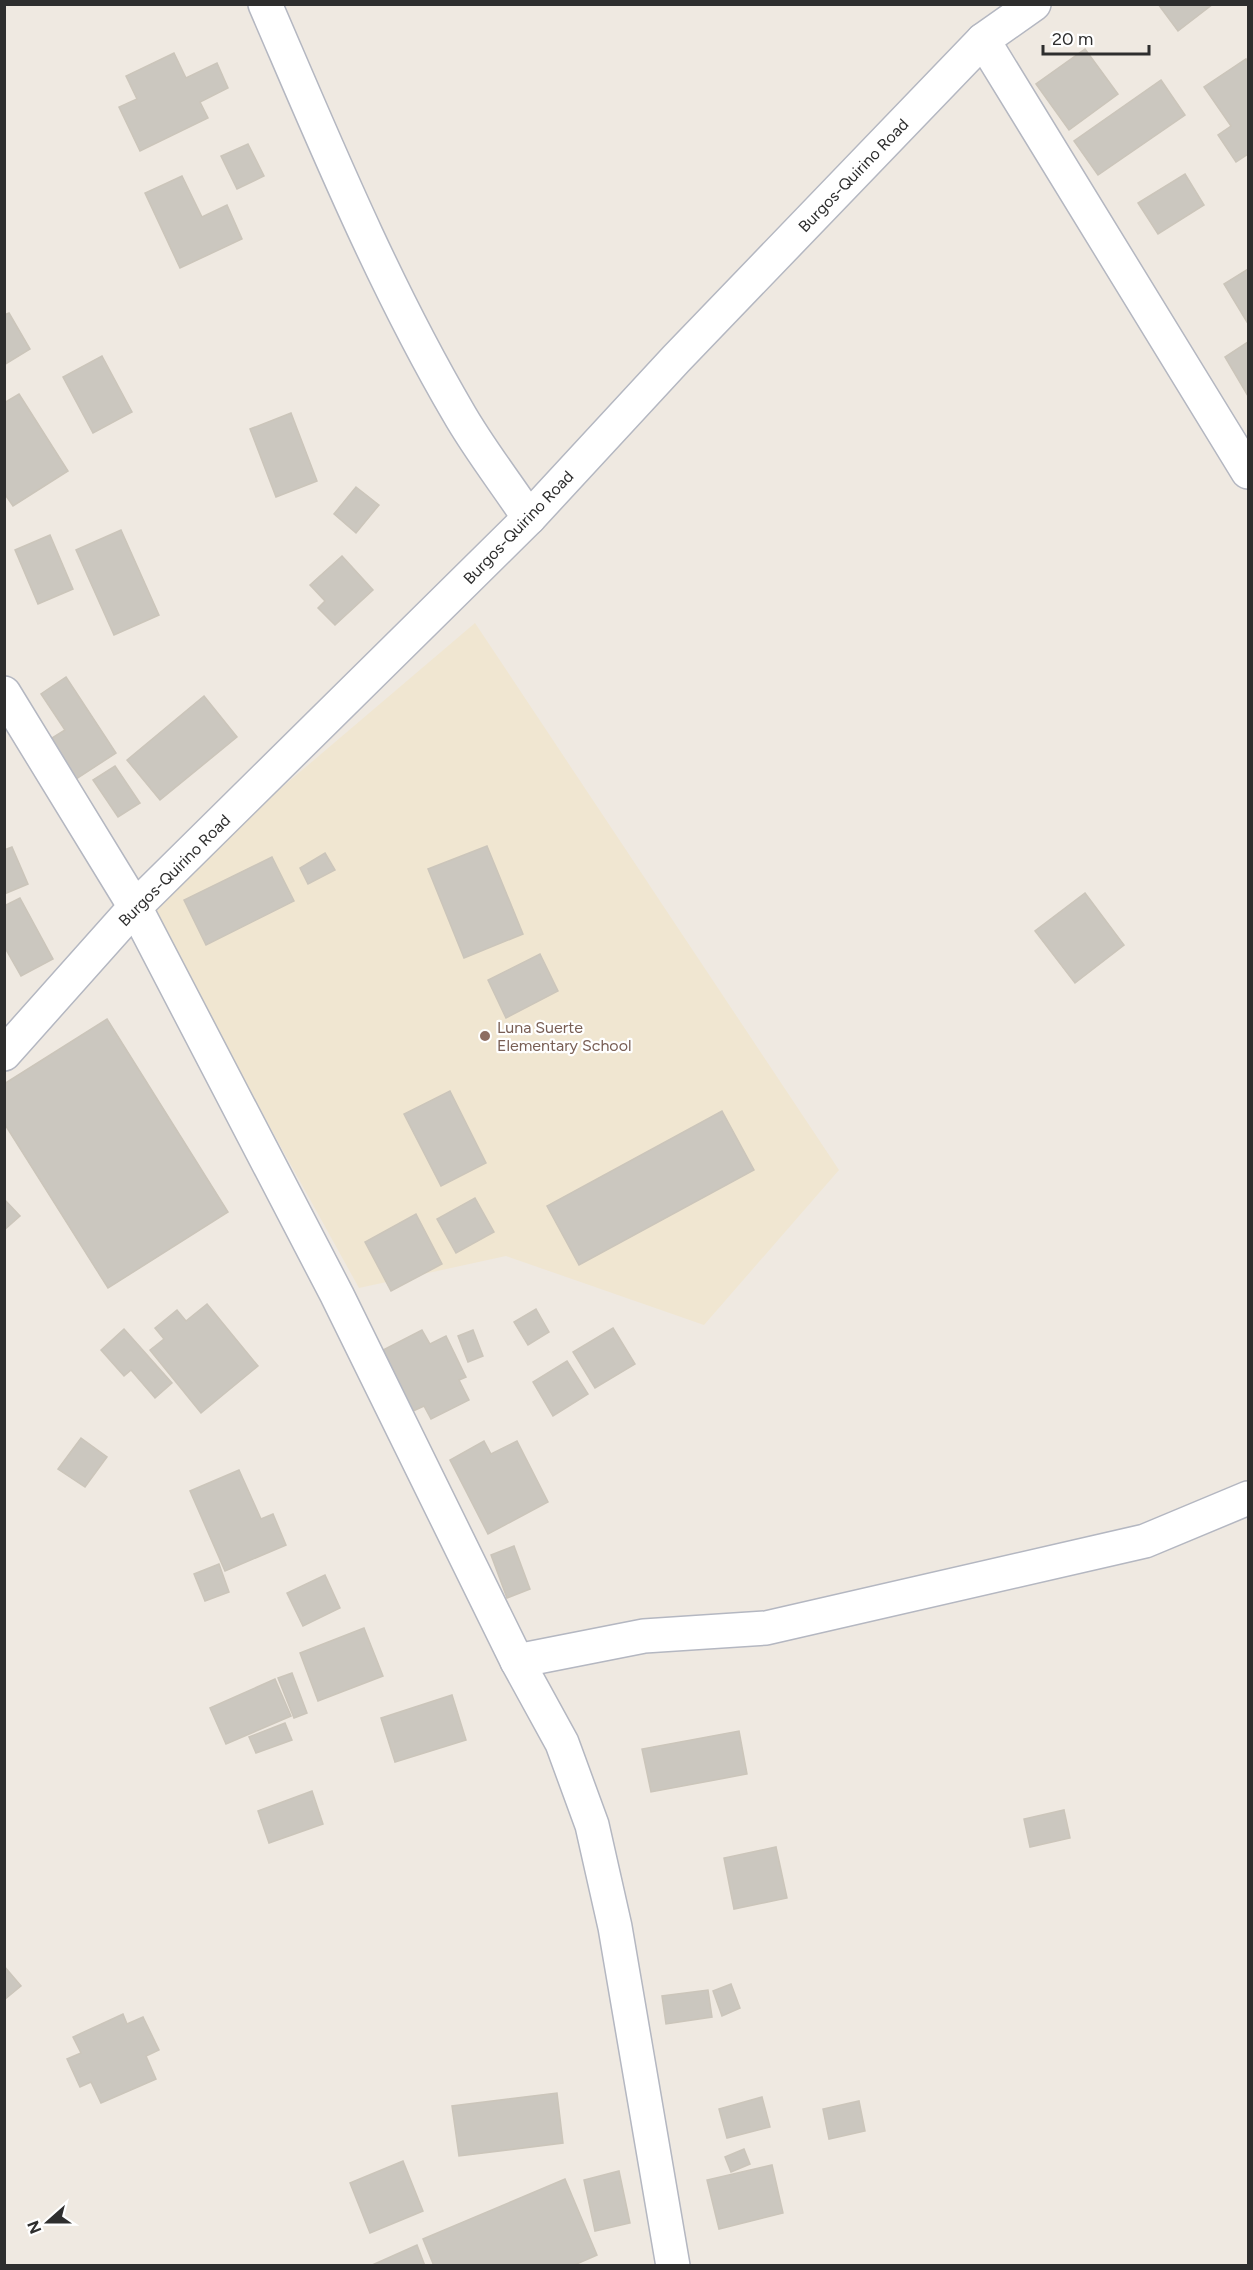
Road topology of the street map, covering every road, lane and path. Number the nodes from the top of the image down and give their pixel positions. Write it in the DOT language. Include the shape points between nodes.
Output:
graph roads {
  1 [pos="265,4"];
  2 [pos="1034,4"];
  3 [pos="983,40"];
  4 [pos="1248,472"];
  5 [pos="529,518"];
  6 [pos="4,693"];
  7 [pos="135,907"];
  8 [pos="4,1054"];
  9 [pos="1248,1498"];
  10 [pos="517,1660"];
  11 [pos="673,2265"];
  1 -- 5 [label="street" via="352,206 413,331 459,414"];
  2 -- 3 [label="street, Burgos-Quirino Road"];
  3 -- 4 [label="street"];
  3 -- 5 [label="street, Burgos-Quirino Road"];
  5 -- 7 [label="street, Burgos-Quirino Road"];
  6 -- 7 [label="street"];
  7 -- 8 [label="street, Burgos-Quirino Road"];
  7 -- 10 [label="street" via="337,1295"];
  9 -- 10 [label="street" via="1145,1541 766,1628 645,1636"];
  10 -- 11 [label="street" via="562,1743 592,1825 615,1927"];
}
